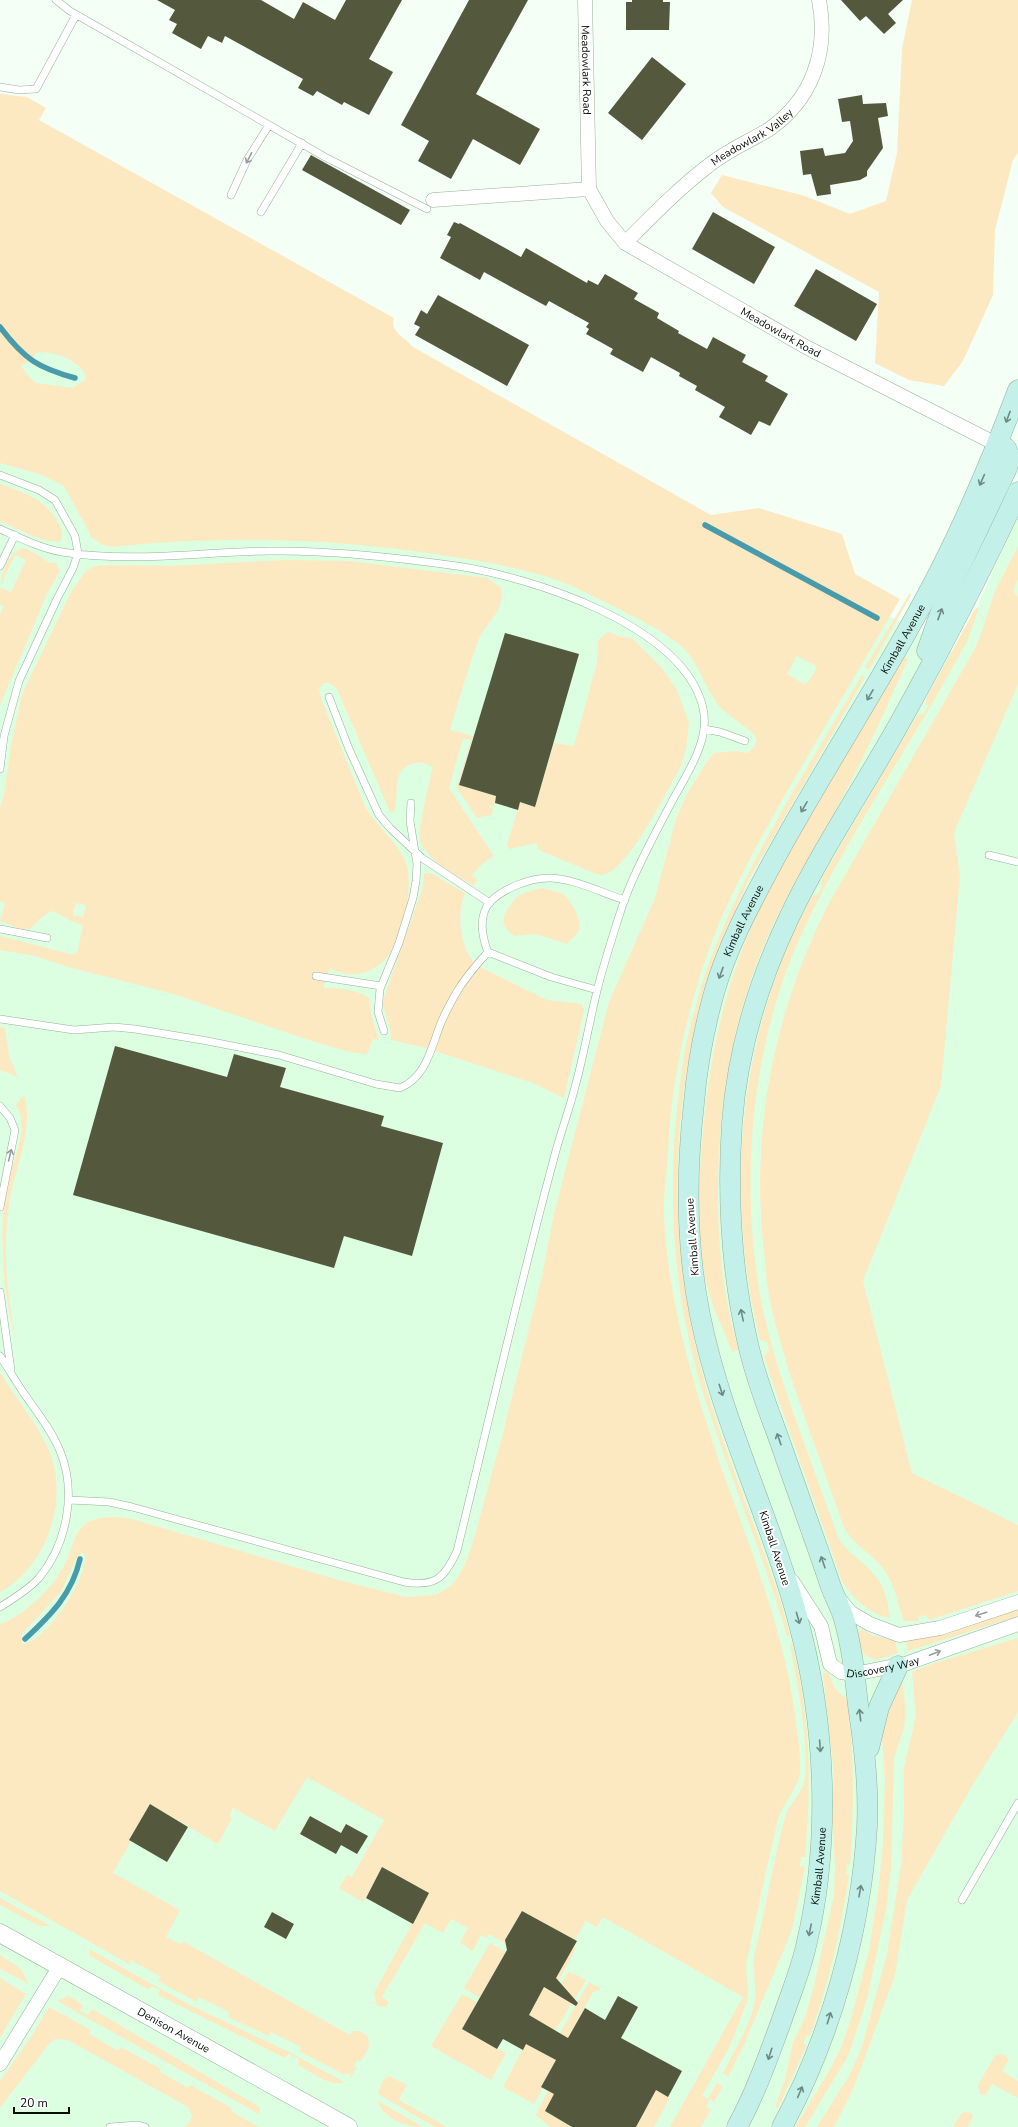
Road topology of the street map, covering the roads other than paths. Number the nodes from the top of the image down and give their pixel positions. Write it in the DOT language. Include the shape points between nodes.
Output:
graph roads {
  1 [pos="56,0"];
  2 [pos="585,0"];
  3 [pos="819,0"];
  4 [pos="76,15"];
  5 [pos="0,87"];
  6 [pos="269,125"];
  7 [pos="302,143"];
  8 [pos="589,189"];
  9 [pos="231,195"];
  10 [pos="430,204"];
  11 [pos="261,212"];
  12 [pos="625,242"];
  13 [pos="1018,390"];
  14 [pos="998,444"];
  15 [pos="0,475"];
  16 [pos="1018,492"];
  17 [pos="0,529"];
  18 [pos="15,535"];
  19 [pos="78,553"];
  20 [pos="0,566"];
  21 [pos="329,697"];
  22 [pos="903,717"];
  23 [pos="704,729"];
  24 [pos="745,741"];
  25 [pos="0,766"];
  26 [pos="411,803"];
  27 [pos="414,851"];
  28 [pos="989,855"];
  29 [pos="1018,862"];
  30 [pos="625,900"];
  31 [pos="490,903"];
  32 [pos="0,929"];
  33 [pos="47,938"];
  34 [pos="488,952"];
  35 [pos="316,976"];
  36 [pos="381,986"];
  37 [pos="597,990"];
  38 [pos="0,1019"];
  39 [pos="384,1031"];
  40 [pos="0,1106"];
  41 [pos="0,1207"];
  42 [pos="0,1292"];
  43 [pos="0,1356"];
  44 [pos="11,1372"];
  45 [pos="69,1500"];
  46 [pos="783,1567"];
  47 [pos="833,1593"];
  48 [pos="1018,1602"];
  49 [pos="0,1607"];
  50 [pos="1018,1624"];
  51 [pos="898,1666"];
  52 [pos="854,1674"];
  53 [pos="866,1767"];
  54 [pos="1018,1803"];
  55 [pos="962,1900"];
  56 [pos="0,1933"];
  57 [pos="60,1966"];
  58 [pos="0,2064"];
  59 [pos="342,2126"];
  60 [pos="110,2127"];
  61 [pos="145,2127"];
  62 [pos="737,2127"];
  63 [pos="782,2127"];
  1 -- 4 [label="lane"];
  2 -- 8 [label="street, Meadowlark Road"];
  3 -- 12 [label="street, Meadowlark Valley" via="823,42 806,91 791,112 767,130 708,165"];
  4 -- 5 [label="lane" via="36,89"];
  4 -- 6 [label="lane"];
  6 -- 7 [label="lane"];
  6 -- 9 [label="lane, one-way" via="251,153"];
  7 -- 10 [label="lane"];
  7 -- 11 [label="lane"];
  8 -- 10 [label="street"];
  8 -- 12 [label="street, Meadowlark Road" via="607,221"];
  12 -- 14 [label="street, Meadowlark Road" via="806,348"];
  13 -- 14 [label="main road, Kimball Avenue, one-way"];
  22 -- 14 [label="main road, one-way" via="947,594 1007,468 1010,457 1006,448"];
  14 -- 46 [label="main road, Kimball Avenue, one-way" via="921,608 757,892 728,955 714,993 698,1070 691,1135 689,1207 694,1278 700,1315 735,1436"];
  15 -- 19 [label="lane" via="39,490 55,500 75,536"];
  16 -- 22 [label="main road" via="975,582"];
  17 -- 18 [label="lane"];
  18 -- 19 [label="lane" via="46,548"];
  18 -- 20 [label="lane"];
  19 -- 23 [label="lane" via="99,556 149,556 313,551 411,559 508,576 547,588 613,616 660,647 689,676 704,710"];
  19 -- 25 [label="lane" via="19,681 4,736"];
  21 -- 27 [label="lane" via="372,802 390,828"];
  47 -- 22 [label="main road, one-way" via="749,1351 732,1253 729,1171 732,1117 738,1074 768,964 788,919 819,861"];
  23 -- 24 [label="lane"];
  23 -- 30 [label="lane" via="697,755 644,856"];
  26 -- 27 [label="lane" via="410,820"];
  27 -- 31 [label="lane"];
  27 -- 36 [label="lane" via="417,864 413,898 399,943"];
  28 -- 29 [label="lane"];
  30 -- 31 [label="lane" via="552,878 533,879 513,887"];
  30 -- 37 [label="lane"];
  31 -- 34 [label="lane" via="483,918 482,938"];
  32 -- 33 [label="lane"];
  34 -- 37 [label="lane" via="551,977"];
  34 -- 38 [label="lane" via="455,994 423,1068 416,1078 400,1088 376,1084 279,1055 202,1040 135,1029 114,1027 74,1030"];
  35 -- 36 [label="lane"];
  36 -- 39 [label="lane" via="377,1003"];
  37 -- 45 [label="lane" via="587,1040 555,1156 457,1551 449,1568 438,1580 422,1585 404,1582 132,1507 109,1502"];
  41 -- 40 [label="lane, one-way" via="15,1130 10,1118"];
  42 -- 44 [label="lane"];
  43 -- 44 [label="lane"];
  44 -- 45 [label="lane" via="47,1426 60,1451"];
  45 -- 49 [label="lane" via="63,1531 47,1566 38,1578"];
  46 -- 52 [label="street, Discovery Way" via="821,1626 830,1664 841,1672"];
  46 -- 62 [label="main road, Kimball Avenue, one-way" via="800,1626 816,1711 822,1778 820,1850 813,1915 801,1966 754,2095"];
  48 -- 47 [label="street, one-way" via="940,1628 900,1634 870,1624 851,1613"];
  47 -- 52 [label="main road" via="844,1620"];
  51 -- 50 [label="street, Discovery Way, one-way"];
  51 -- 52 [label="street, Discovery Way"];
  51 -- 53 [label="main road" via="878,1711"];
  53 -- 52 [label="main road, one-way"];
  63 -- 53 [label="main road, one-way" via="829,2022 852,1932 862,1878 867,1825"];
  54 -- 55 [label="lane"];
  56 -- 57 [label="street, Denison Avenue"];
  57 -- 58 [label="street"];
  57 -- 59 [label="street, Denison Avenue"];
  60 -- 61 [label="lane"];
}
